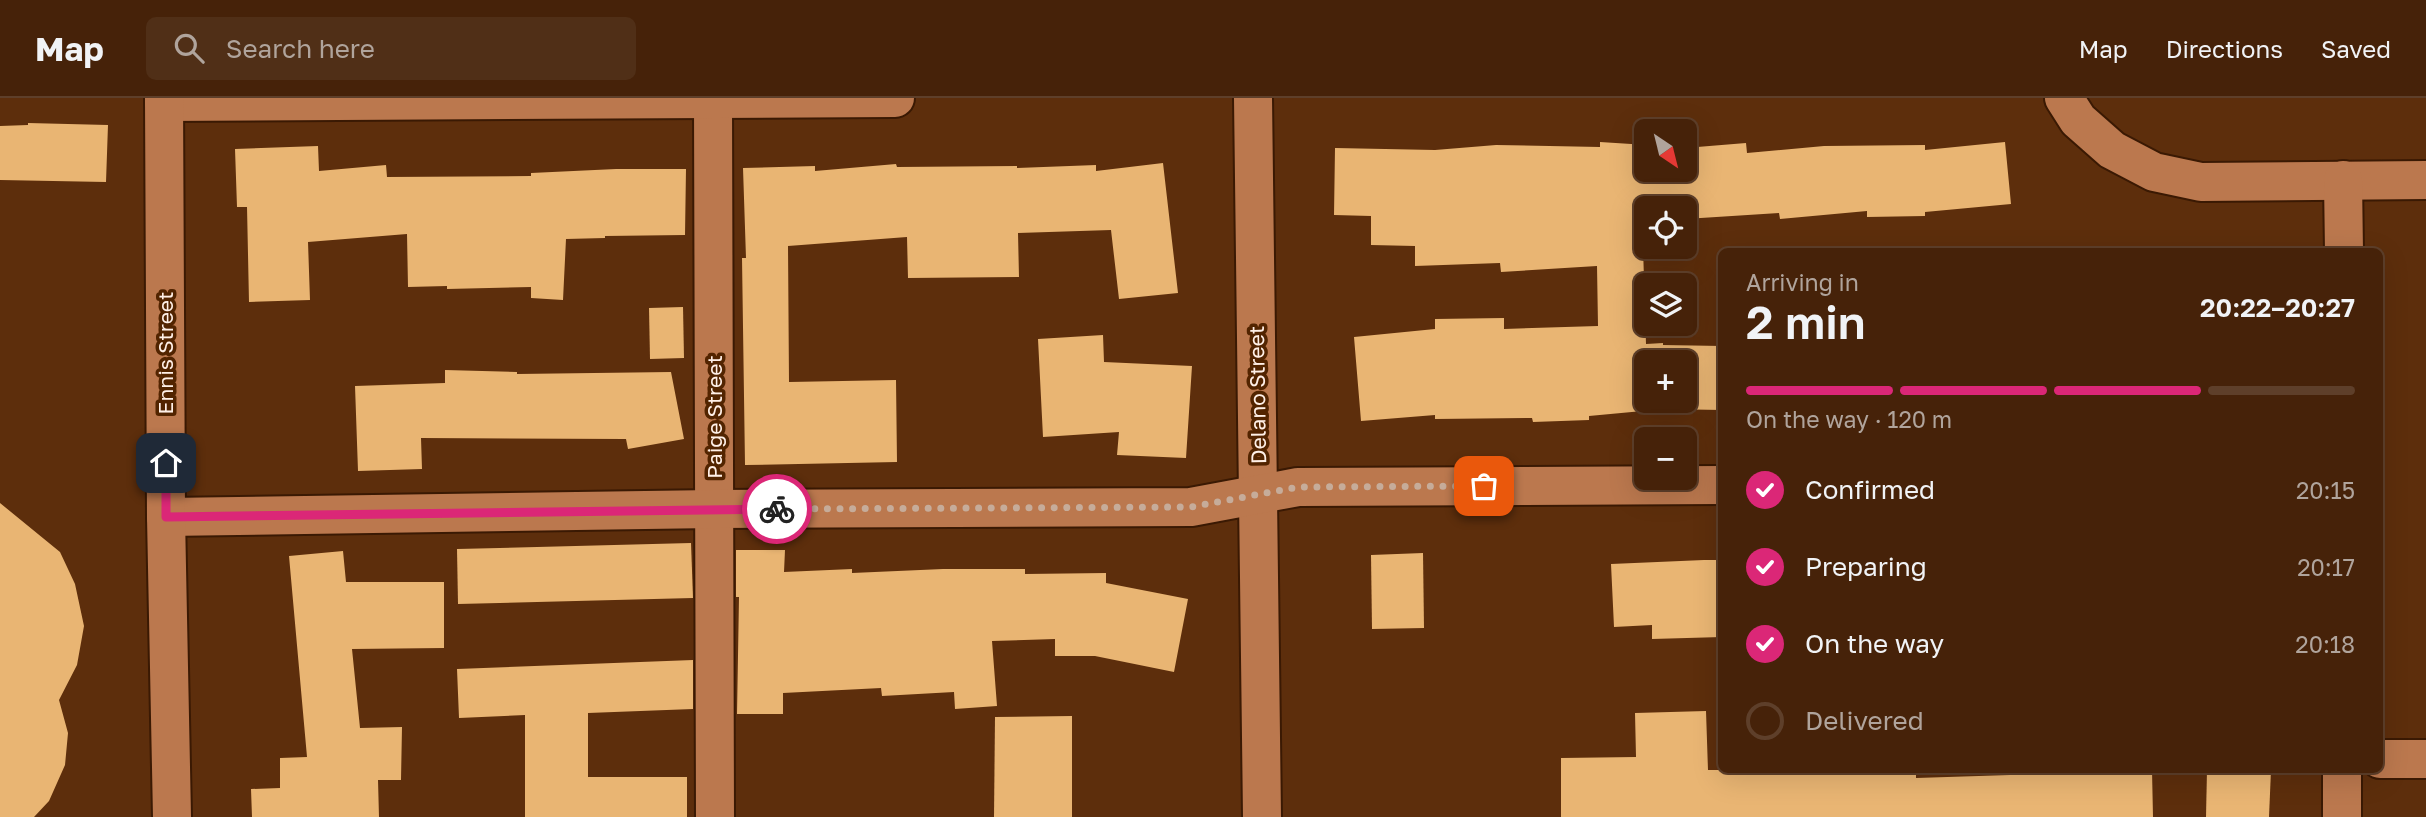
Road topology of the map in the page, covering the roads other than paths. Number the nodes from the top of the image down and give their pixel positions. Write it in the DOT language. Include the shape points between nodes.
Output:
graph roads {
  1 [pos="895,98"];
  2 [pos="1253,98"];
  3 [pos="2064,98"];
  4 [pos="164,100"];
  5 [pos="713,100"];
  6 [pos="2343,180"];
  7 [pos="2426,180"];
  8 [pos="2344,248"];
  9 [pos="1718,485"];
  10 [pos="1258,496"];
  11 [pos="714,509"];
  12 [pos="166,517"];
  13 [pos="2383,759"];
  14 [pos="2426,759"];
  15 [pos="2342,773"];
  16 [pos="172,817"];
  17 [pos="715,817"];
  18 [pos="1262,817"];
  19 [pos="2342,817"];
  1 -- 5 [label="street"];
  2 -- 10 [label="street, Delano Street"];
  3 -- 6 [label="street" via="2078,120 2112,150 2154,172 2201,181"];
  4 -- 5 [label="street"];
  4 -- 12 [label="street, Ennis Street"];
  5 -- 11 [label="street, Paige Street"];
  6 -- 7 [label="street"];
  6 -- 8 [label="street"];
  9 -- 10 [label="street" via="1298,487"];
  10 -- 11 [label="street" via="1191,507"];
  10 -- 18 [label="street, Delano Street"];
  11 -- 12 [label="street"];
  11 -- 17 [label="street, Paige Street"];
  12 -- 16 [label="street, Ennis Street"];
  13 -- 14 [label="street"];
  15 -- 19 [label="street"];
}
